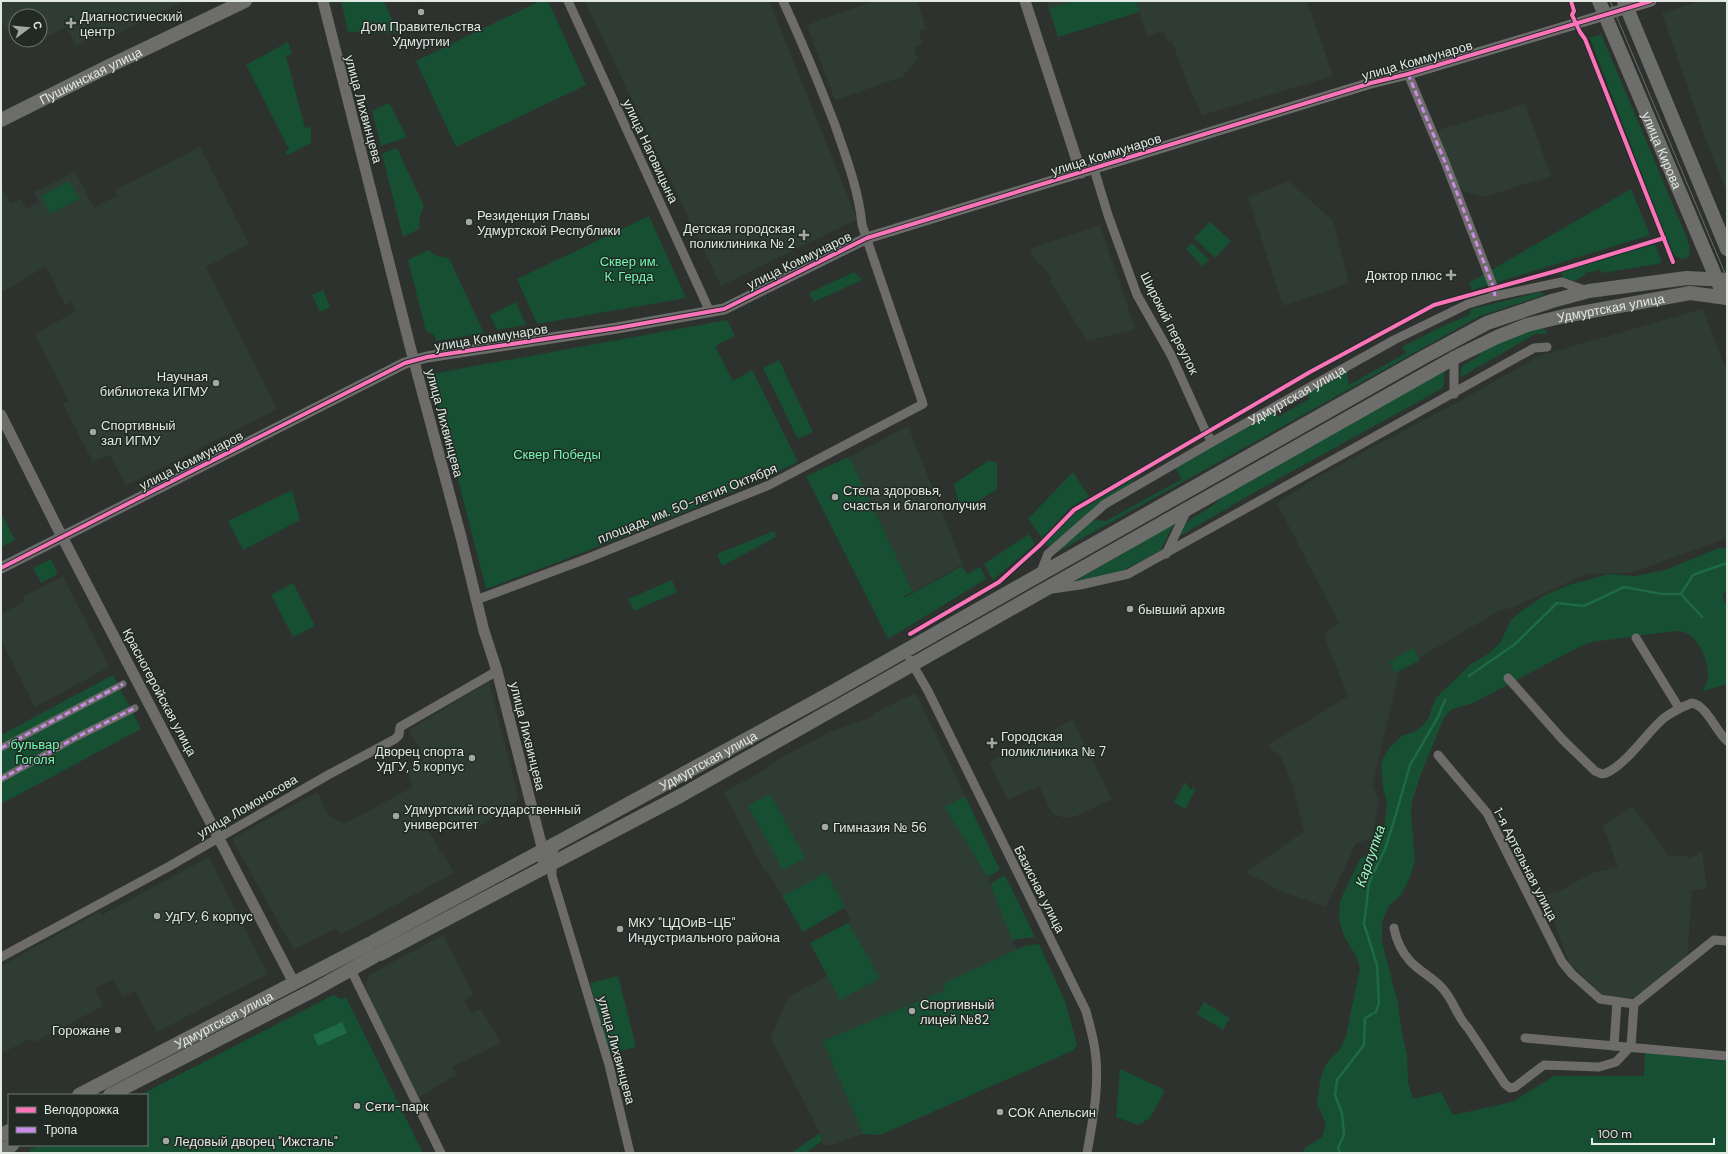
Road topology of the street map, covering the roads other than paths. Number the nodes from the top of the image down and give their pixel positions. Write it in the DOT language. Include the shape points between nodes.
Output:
graph roads {
  1 [pos="323,1"];
  2 [pos="568,1"];
  3 [pos="783,1"];
  4 [pos="1025,1"];
  5 [pos="1599,1"];
  6 [pos="1651,1"];
  7 [pos="239,2"];
  8 [pos="1625,5"];
  9 [pos="1605,15"];
  10 [pos="1408,74"];
  11 [pos="1,120"];
  12 [pos="1094,169"];
  13 [pos="1081,173"];
  14 [pos="867,238"];
  15 [pos="1727,249"];
  16 [pos="1722,280"];
  17 [pos="1629,286"];
  18 [pos="1589,291"];
  19 [pos="1495,296"];
  20 [pos="1727,298"];
  21 [pos="1631,303"];
  22 [pos="710,312"];
  23 [pos="1547,347"];
  24 [pos="1454,358"];
  25 [pos="414,361"];
  26 [pos="1454,394"];
  27 [pos="1,415"];
  28 [pos="1212,442"];
  29 [pos="1187,510"];
  30 [pos="63,537"];
  31 [pos="1166,554"];
  32 [pos="1,568"];
  33 [pos="1040,574"];
  34 [pos="1045,590"];
  35 [pos="1006,594"];
  36 [pos="476,600"];
  37 [pos="1013,608"];
  38 [pos="1636,638"];
  39 [pos="905,650"];
  40 [pos="913,665"];
  41 [pos="497,671"];
  42 [pos="1508,678"];
  43 [pos="123,684"];
  44 [pos="829,694"];
  45 [pos="135,708"];
  46 [pos="837,708"];
  47 [pos="1679,708"];
  48 [pos="1727,742"];
  49 [pos="1,748"];
  50 [pos="1438,756"];
  51 [pos="1,779"];
  52 [pos="671,781"];
  53 [pos="680,796"];
  54 [pos="220,837"];
  55 [pos="559,842"];
  56 [pos="543,851"];
  57 [pos="547,865"];
  58 [pos="475,887"];
  59 [pos="482,900"];
  60 [pos="1394,928"];
  61 [pos="1727,941"];
  62 [pos="374,949"];
  63 [pos="1,957"];
  64 [pos="351,970"];
  65 [pos="294,983"];
  66 [pos="1617,1002"];
  67 [pos="1634,1004"];
  68 [pos="1525,1038"];
  69 [pos="1614,1046"];
  70 [pos="1630,1046"];
  71 [pos="1727,1056"];
  72 [pos="85,1094"];
  73 [pos="112,1094"];
  74 [pos="10,1146"];
  75 [pos="1,1151"];
  76 [pos="441,1153"];
  77 [pos="630,1153"];
  78 [pos="1086,1153"];
  1 -- 25 [label="street, улица Лихвинцева"];
  2 -- 22 [label="street, улица Наговицына"];
  3 -- 14 [label="street" via="846,155"];
  4 -- 13 [label="street"];
  5 -- 9 [label="main road, улица Кирова"];
  6 -- 8 [label="street, улица Коммунаров"];
  7 -- 11 [label="main road, Пушкинская улица"];
  8 -- 9 [label="street, улица Коммунаров"];
  8 -- 15 [label="main road, улица Кирова"];
  9 -- 10 [label="street, улица Коммунаров"];
  9 -- 16 [label="main road, улица Кирова"];
  10 -- 12 [label="street, улица Коммунаров" via="1364,85"];
  10 -- 19 [label="street" via="1445,162"];
  12 -- 13 [label="street, улица Коммунаров"];
  12 -- 28 [label="street, Широкий переулок" via="1137,295 1172,355"];
  13 -- 14 [label="street, улица Коммунаров"];
  14 -- 22 [label="street, улица Коммунаров" via="724,309"];
  14 -- 36 [label="street, площадь им. 50-летия Октября" via="923,404 769,485"];
  16 -- 17 [label="main road, Удмуртская улица" via="1687,278"];
  16 -- 20 [label="main road, улица Кирова"];
  17 -- 18 [label="main road, Удмуртская улица"];
  17 -- 21 [label="main road"];
  18 -- 19 [label="street, Удмуртская улица" via="1562,282"];
  18 -- 33 [label="main road, Удмуртская улица" via="1487,322"];
  19 -- 28 [label="street, Удмуртская улица" via="1468,304 1394,340"];
  20 -- 21 [label="main road, Удмуртская улица" via="1690,293"];
  21 -- 24 [label="main road, Удмуртская улица" via="1527,325"];
  22 -- 25 [label="street, улица Коммунаров"];
  23 -- 26 [label="street, Удмуртская улица" via="1534,348"];
  24 -- 26 [label="street"];
  24 -- 29 [label="main road, Удмуртская улица"];
  25 -- 30 [label="street, улица Коммунаров"];
  25 -- 36 [label="street, улица Лихвинцева" via="460,530"];
  26 -- 31 [label="street, Удмуртская улица"];
  27 -- 30 [label="street, Красногеройская улица"];
  28 -- 33 [label="street, Удмуртская улица" via="1105,504 1048,554"];
  29 -- 31 [label="street"];
  29 -- 34 [label="main road, Удмуртская улица"];
  30 -- 32 [label="street, улица Коммунаров"];
  30 -- 54 [label="street, Красногеройская улица"];
  31 -- 34 [label="street, Удмуртская улица" via="1128,574"];
  33 -- 35 [label="main road, Удмуртская улица"];
  34 -- 37 [label="main road, Удмуртская улица"];
  35 -- 37 [label="main road"];
  35 -- 39 [label="main road, Удмуртская улица"];
  36 -- 41 [label="street, улица Лихвинцева"];
  37 -- 40 [label="main road, Удмуртская улица"];
  38 -- 47 [label="street"];
  39 -- 40 [label="street, Базисная улица"];
  39 -- 44 [label="main road, Удмуртская улица"];
  40 -- 46 [label="main road, Удмуртская улица"];
  40 -- 78 [label="street, Базисная улица" via="1086,1011 1095,1050 1096,1077 1094,1115"];
  41 -- 54 [label="street, улица Ломоносова" via="400,727 399,735 395,739"];
  41 -- 56 [label="street, улица Лихвинцева"];
  42 -- 47 [label="street" via="1563,740 1600,774 1614,769 1664,718"];
  43 -- 49 [label="street"];
  44 -- 46 [label="main road"];
  44 -- 52 [label="main road, Удмуртская улица"];
  45 -- 51 [label="street"];
  46 -- 53 [label="main road, Удмуртская улица"];
  47 -- 48 [label="street" via="1692,703 1701,707"];
  50 -- 66 [label="street, 1-я Артельная улица" via="1487,813 1562,962 1600,999"];
  52 -- 53 [label="main road"];
  52 -- 55 [label="main road, Удмуртская улица"];
  53 -- 57 [label="main road, Удмуртская улица"];
  54 -- 63 [label="street, улица Ломоносова"];
  54 -- 65 [label="street, Красногеройская улица"];
  55 -- 56 [label="main road, Удмуртская улица"];
  55 -- 57 [label="street"];
  56 -- 57 [label="street, улица Лихвинцева"];
  56 -- 58 [label="main road, Удмуртская улица"];
  57 -- 59 [label="main road, Удмуртская улица"];
  57 -- 77 [label="street, улица Лихвинцева" via="608,1065"];
  58 -- 59 [label="main road"];
  58 -- 62 [label="main road, Удмуртская улица"];
  59 -- 62 [label="main road, Удмуртская улица"];
  60 -- 70 [label="street" via="1409,960 1445,990 1462,1022 1510,1088 1544,1065 1599,1066 1616,1062"];
  61 -- 67 [label="street" via="1714,940"];
  62 -- 64 [label="main road, Удмуртская улица"];
  62 -- 65 [label="main road, Удмуртская улица"];
  64 -- 73 [label="main road, Удмуртская улица"];
  64 -- 76 [label="street"];
  65 -- 72 [label="main road, Удмуртская улица"];
  66 -- 67 [label="street, 1-я Артельная улица"];
  66 -- 69 [label="street"];
  67 -- 70 [label="street"];
  68 -- 69 [label="street"];
  69 -- 70 [label="street"];
  70 -- 71 [label="street"];
  74 -- 75 [label="main road"];
}
